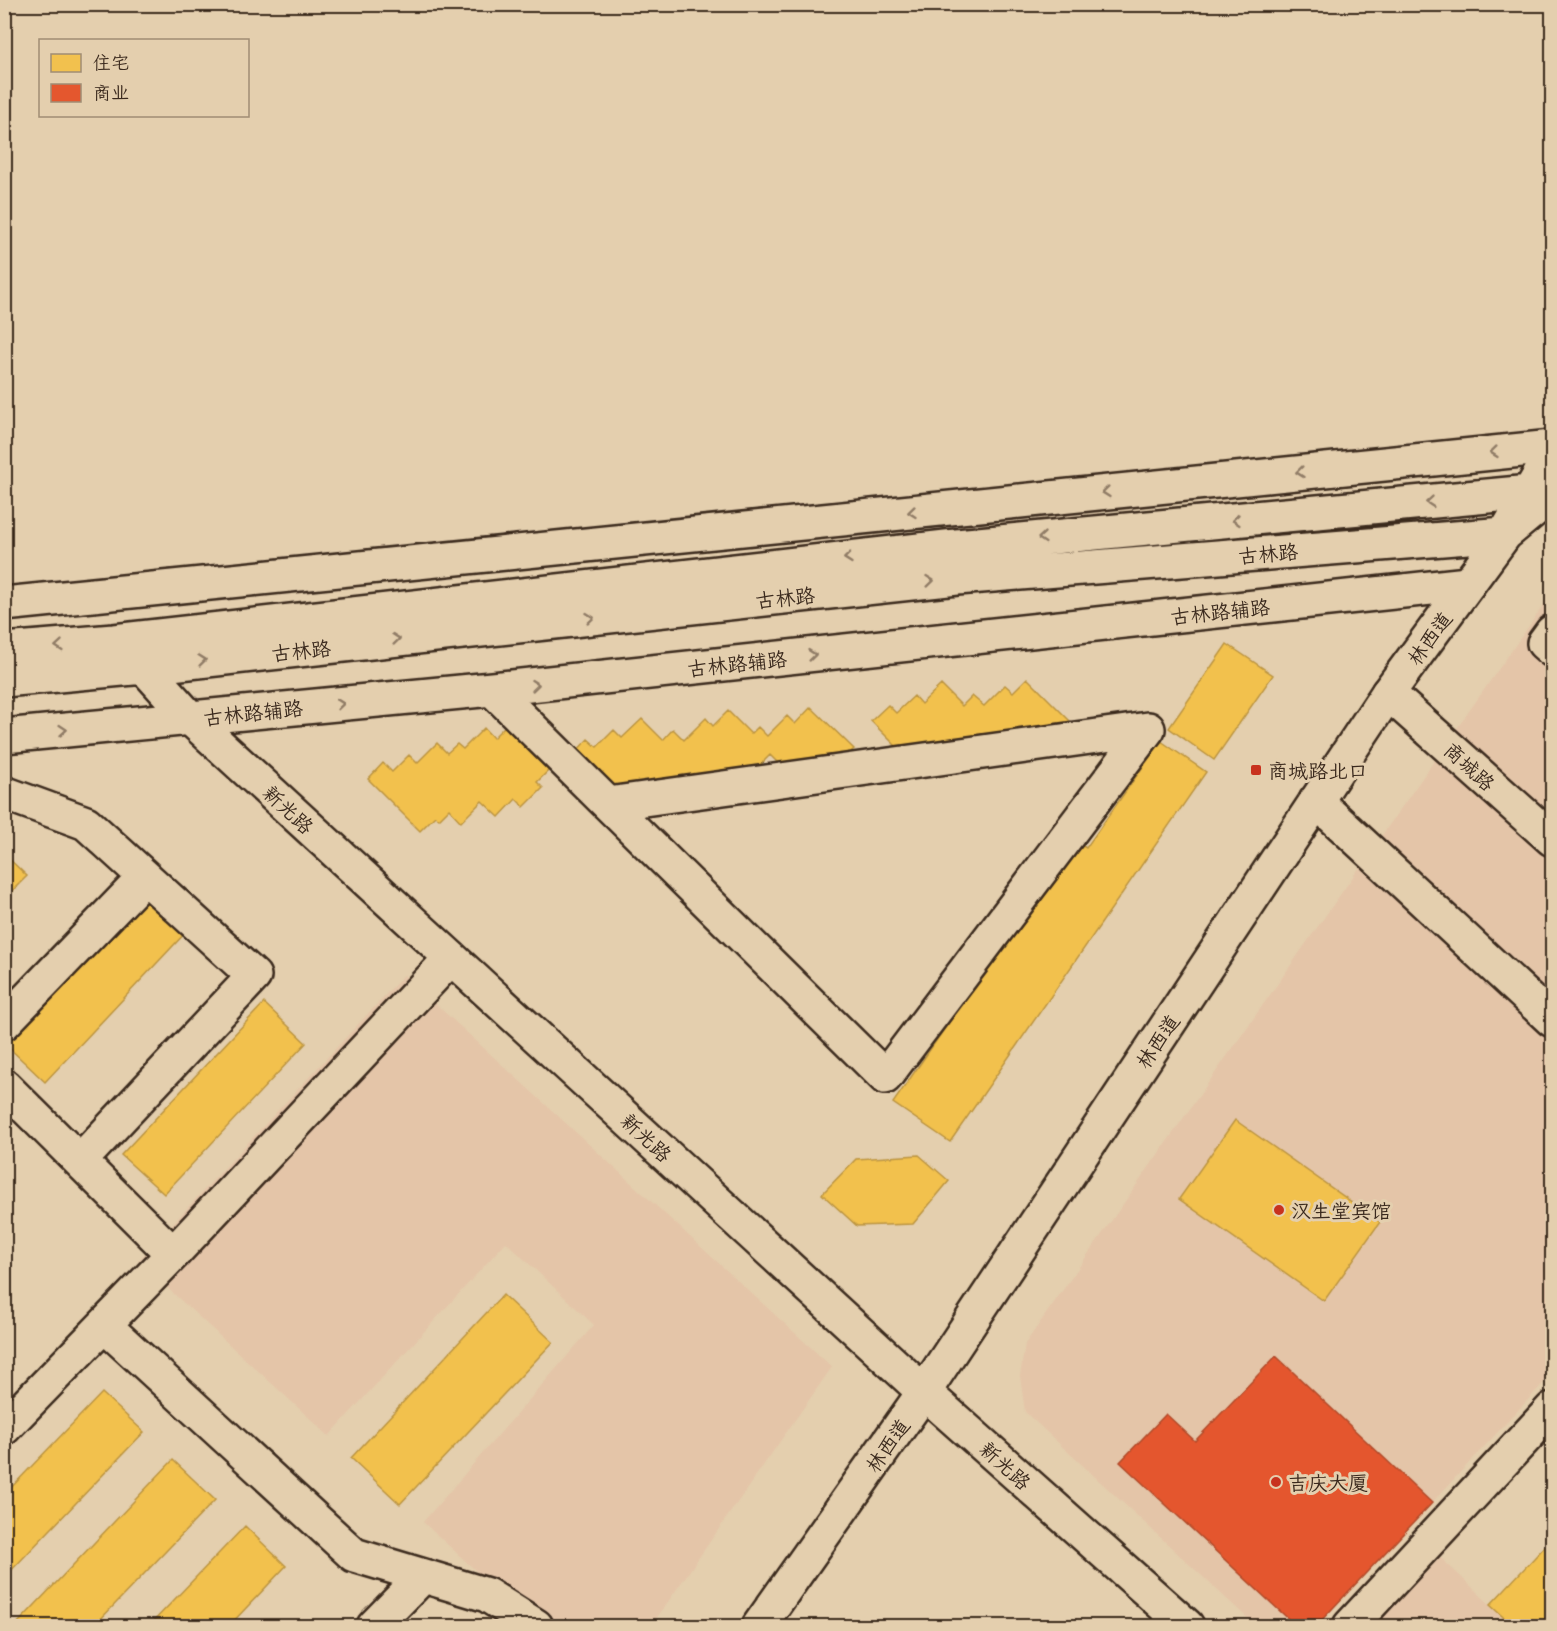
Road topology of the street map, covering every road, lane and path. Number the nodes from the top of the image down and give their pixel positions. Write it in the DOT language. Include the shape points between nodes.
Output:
graph roads {
  1 [pos="1552,447"];
  2 [pos="1552,454"];
  3 [pos="1545,491"];
  4 [pos="1504,534"];
  5 [pos="1468,584"];
  6 [pos="4,604"];
  7 [pos="1552,632"];
  8 [pos="114,642"];
  9 [pos="4,650"];
  10 [pos="1552,650"];
  11 [pos="144,667"];
  12 [pos="4,680"];
  13 [pos="492,689"];
  14 [pos="1388,693"];
  15 [pos="190,718"];
  16 [pos="4,736"];
  17 [pos="4,793"];
  18 [pos="1316,801"];
  19 [pos="608,804"];
  20 [pos="1552,839"];
  21 [pos="145,877"];
  22 [pos="451,958"];
  23 [pos="1552,1020"];
  24 [pos="4,1023"];
  25 [pos="4,1086"];
  26 [pos="80,1161"];
  27 [pos="173,1254"];
  28 [pos="105,1325"];
  29 [pos="924,1392"];
  30 [pos="1552,1409"];
  31 [pos="4,1428"];
  32 [pos="423,1576"];
  33 [pos="374,1626"];
  34 [pos="536,1626"];
  35 [pos="759,1626"];
  36 [pos="1187,1626"];
  37 [pos="1350,1626"];
  1 -- 6 [label="main road, one-way"];
  2 -- 3 [label="main road, 林西道"];
  3 -- 4 [label="main road, 林西道"];
  3 -- 8 [label="main road, 古林路, one-way" via="945,547"];
  4 -- 5 [label="main road, 林西道"];
  11 -- 4 [label="main road, 古林路, one-way" via="957,578"];
  13 -- 5 [label="main road, 古林路辅路, one-way"];
  5 -- 14 [label="main road, 林西道"];
  7 -- 10 [label="main road" via="1544,643"];
  8 -- 9 [label="main road, 古林路, one-way"];
  8 -- 11 [label="main road, 新光路"];
  11 -- 12 [label="main road, 古林路"];
  11 -- 15 [label="main road, 新光路"];
  15 -- 13 [label="main road, 古林路辅路, one-way"];
  13 -- 19 [label="main road"];
  14 -- 18 [label="main road, 林西道"];
  14 -- 20 [label="main road, 商城路"];
  16 -- 15 [label="main road, 古林路辅路, one-way"];
  15 -- 22 [label="main road, 新光路"];
  17 -- 21 [label="main road" via="86,823"];
  18 -- 23 [label="main road"];
  18 -- 29 [label="main road, 林西道"];
  19 -- 19 [label="main road" via="619,802 1148,729 885,1077"];
  21 -- 24 [label="main road"];
  21 -- 26 [label="main road" via="254,976"];
  22 -- 27 [label="main road"];
  22 -- 29 [label="main road, 新光路"];
  25 -- 26 [label="main road"];
  26 -- 27 [label="main road"];
  27 -- 28 [label="main road"];
  28 -- 31 [label="main road"];
  28 -- 32 [label="main road" via="354,1556"];
  29 -- 35 [label="main road, 林西道"];
  29 -- 36 [label="main road, 新光路"];
  30 -- 37 [label="main road"];
  32 -- 33 [label="main road"];
  32 -- 34 [label="main road" via="487,1595"];
}
